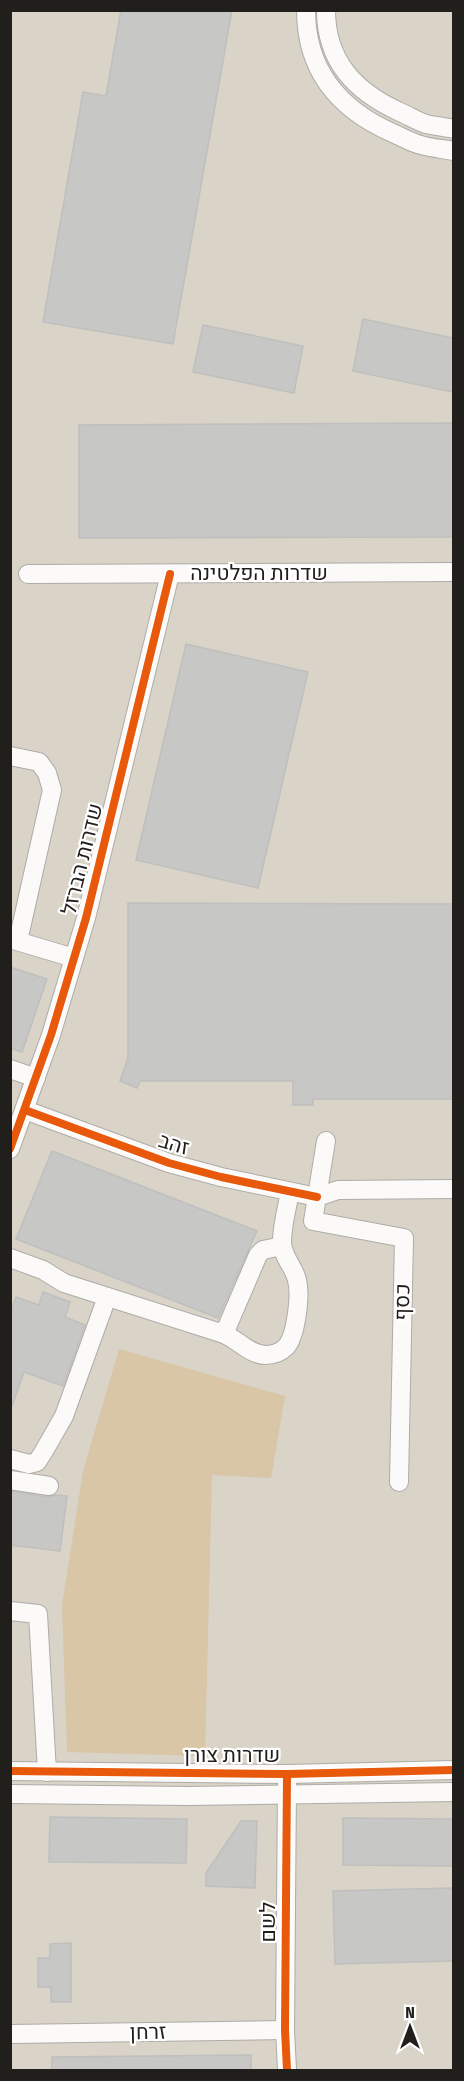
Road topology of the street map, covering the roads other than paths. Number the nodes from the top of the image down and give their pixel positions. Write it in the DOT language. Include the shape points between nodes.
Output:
graph roads {
  1 [pos="306,10"];
  2 [pos="326,10"];
  3 [pos="453,129"];
  4 [pos="453,151"];
  5 [pos="453,572"];
  6 [pos="28,574"];
  7 [pos="170,574"];
  8 [pos="10,756"];
  9 [pos="14,940"];
  10 [pos="74,958"];
  11 [pos="10,1069"];
  12 [pos="36,1078"];
  13 [pos="25,1110"];
  14 [pos="326,1140"];
  15 [pos="10,1149"];
  16 [pos="453,1189"];
  17 [pos="291,1192"];
  18 [pos="317,1197"];
  19 [pos="282,1246"];
  20 [pos="10,1258"];
  21 [pos="107,1297"];
  22 [pos="224,1334"];
  23 [pos="10,1459"];
  24 [pos="10,1480"];
  25 [pos="399,1482"];
  26 [pos="49,1486"];
  27 [pos="10,1611"];
  28 [pos="453,1770"];
  29 [pos="10,1771"];
  30 [pos="47,1772"];
  31 [pos="287,1774"];
  32 [pos="453,1792"];
  33 [pos="10,1794"];
  34 [pos="287,1795"];
  35 [pos="285,2030"];
  36 [pos="10,2034"];
  37 [pos="288,2070"];
  1 -- 4 [label="street" via="311,51 323,77 342,102 372,124 421,145"];
  2 -- 3 [label="street" via="334,55 350,80 381,104 425,124"];
  5 -- 7 [label="street, שדרות הפלטינה"];
  6 -- 7 [label="street, שדרות הפלטינה"];
  7 -- 10 [label="street, שדרות הברזל"];
  8 -- 9 [label="street" via="39,762 52,789"];
  9 -- 10 [label="street"];
  10 -- 12 [label="street, שדרות הברזל"];
  11 -- 12 [label="street"];
  12 -- 13 [label="street, שדרות הברזל"];
  13 -- 15 [label="street, שדרות הברזל"];
  13 -- 17 [label="street, זהב" via="170,1163"];
  14 -- 18 [label="street"];
  16 -- 18 [label="street" via="338,1190"];
  17 -- 18 [label="street, זהב"];
  17 -- 19 [label="street"];
  18 -- 25 [label="street, כסף" via="313,1221 404,1238"];
  19 -- 22 [label="street" via="258,1255"];
  19 -- 22 [label="street" via="298,1284 295,1323 288,1345 275,1354 263,1355"];
  20 -- 21 [label="street" via="64,1283"];
  21 -- 22 [label="street"];
  21 -- 23 [label="street" via="64,1416 44,1451 37,1462 29,1464"];
  24 -- 26 [label="street"];
  27 -- 30 [label="street" via="38,1614"];
  28 -- 31 [label="street, שדרות צורן"];
  29 -- 30 [label="street, שדרות צורן"];
  30 -- 31 [label="street, שדרות צורן"];
  31 -- 34 [label="street, לשם"];
  32 -- 34 [label="street, שדרות צורן"];
  33 -- 34 [label="street, שדרות צורן"];
  34 -- 35 [label="street, לשם"];
  35 -- 36 [label="street, זרחן"];
  35 -- 37 [label="street, לשם"];
}
